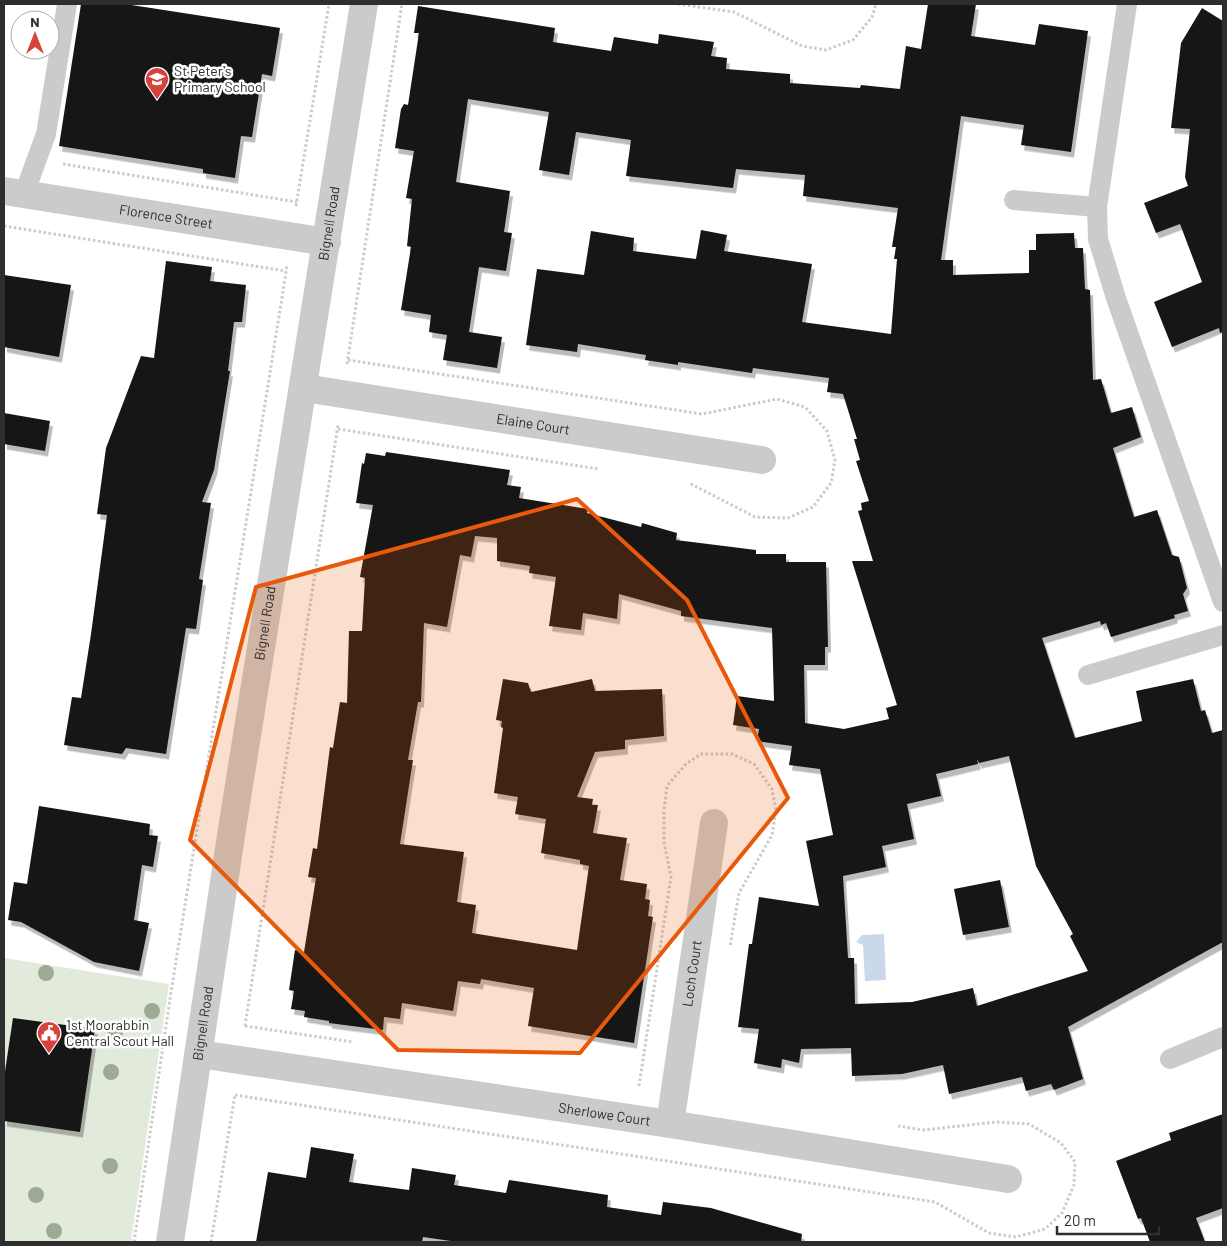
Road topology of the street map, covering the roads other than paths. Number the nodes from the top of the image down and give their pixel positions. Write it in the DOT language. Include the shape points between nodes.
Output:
graph roads {
  1 [pos="67,4"];
  2 [pos="364,4"];
  3 [pos="1127,4"];
  4 [pos="14,193"];
  5 [pos="1014,200"];
  6 [pos="1098,207"];
  7 [pos="327,242"];
  8 [pos="304,388"];
  9 [pos="762,460"];
  10 [pos="1223,602"];
  11 [pos="1223,635"];
  12 [pos="1088,675"];
  13 [pos="714,823"];
  14 [pos="1223,1037"];
  15 [pos="199,1054"];
  16 [pos="1170,1059"];
  17 [pos="670,1124"];
  18 [pos="1008,1178"];
  19 [pos="170,1242"];
  1 -- 4 [label="lane" via="46,134 37,160"];
  2 -- 7 [label="street, Bignell Road"];
  3 -- 6 [label="lane"];
  4 -- 7 [label="street, Florence Street"];
  5 -- 6 [label="lane"];
  6 -- 10 [label="lane" via="1098,238 1116,298"];
  7 -- 8 [label="street, Bignell Road"];
  8 -- 9 [label="street, Elaine Court"];
  8 -- 15 [label="street, Bignell Road"];
  11 -- 12 [label="lane"];
  13 -- 17 [label="street, Loch Court"];
  14 -- 16 [label="lane"];
  15 -- 17 [label="street, Sherlowe Court"];
  15 -- 19 [label="street, Bignell Road"];
  17 -- 18 [label="street, Sherlowe Court"];
}
